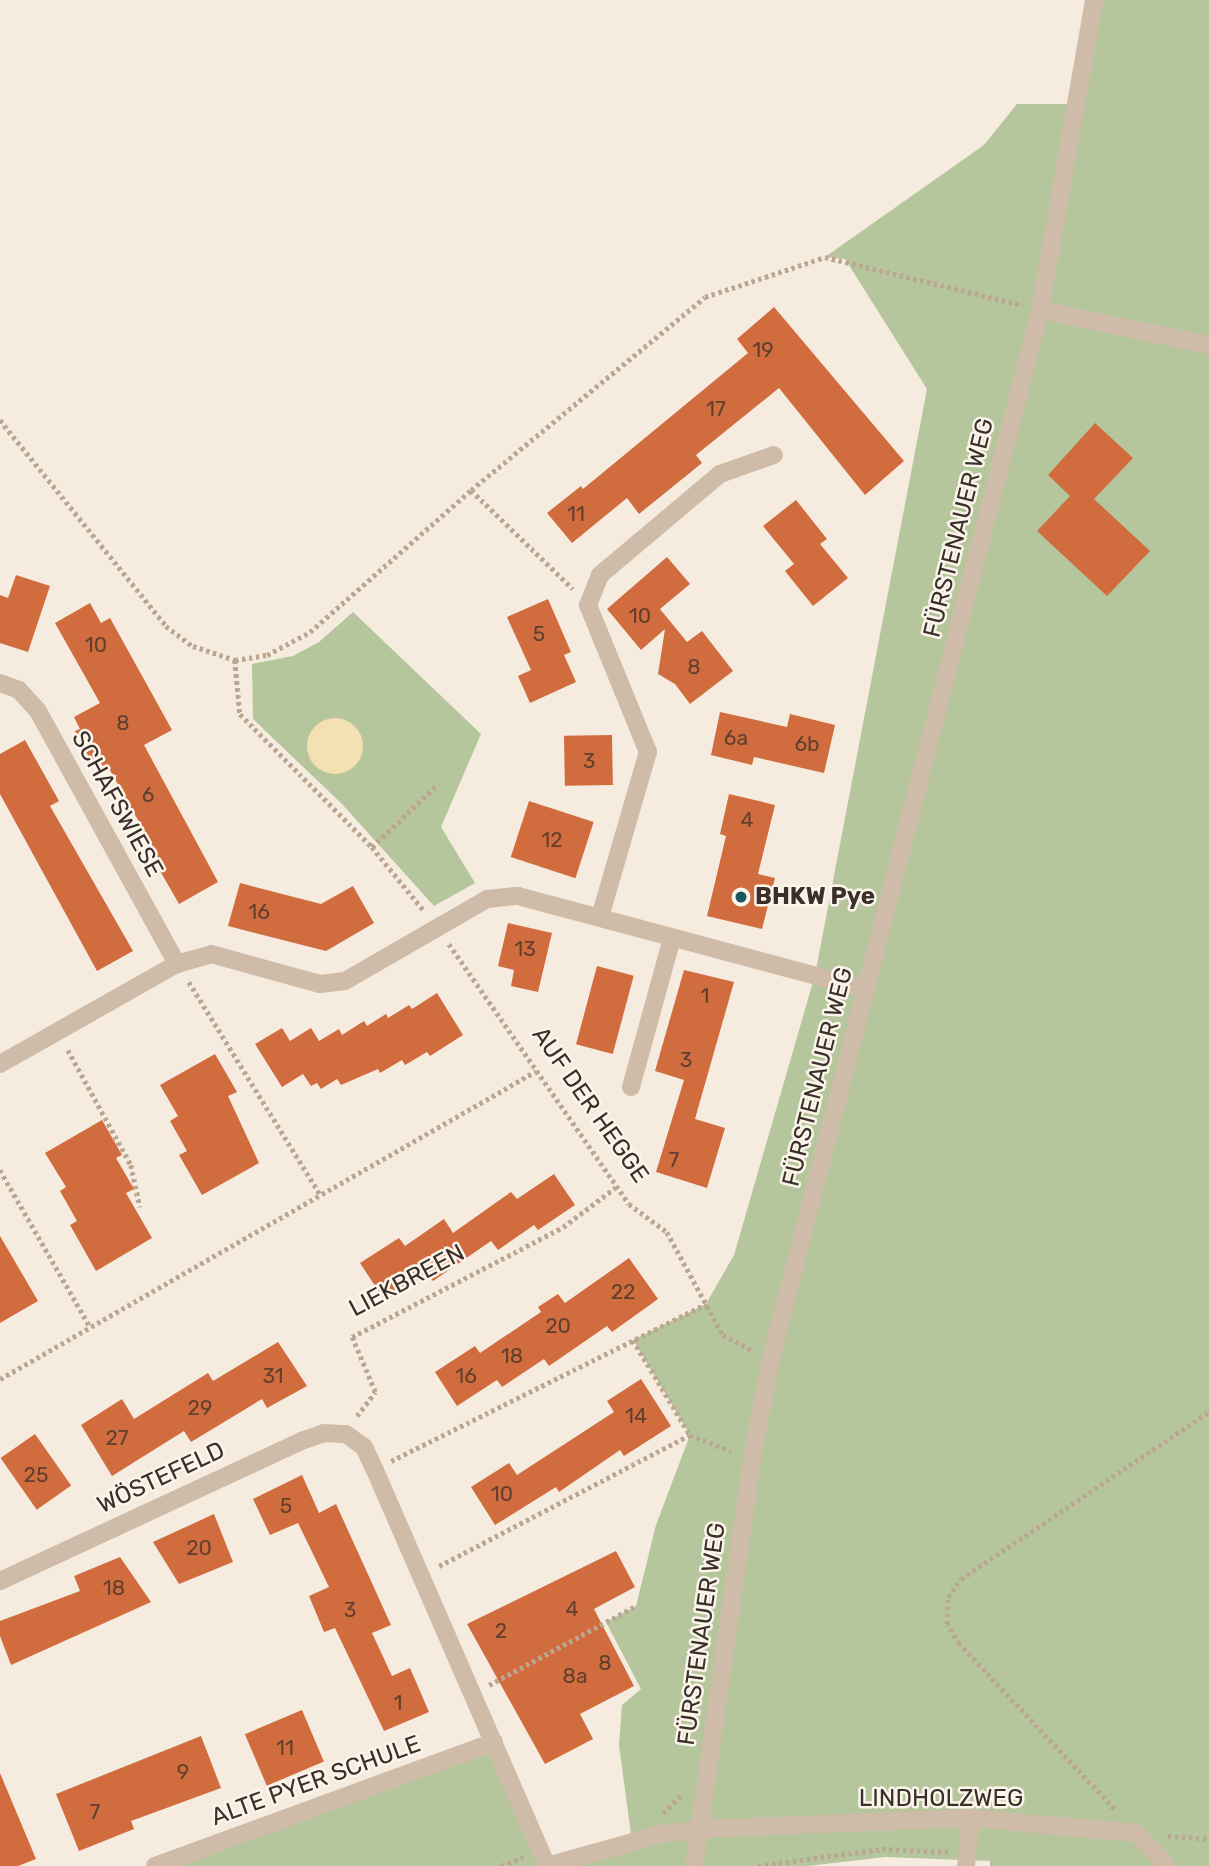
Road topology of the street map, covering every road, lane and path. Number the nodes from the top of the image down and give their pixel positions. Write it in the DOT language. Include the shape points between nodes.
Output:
graph roads {
  1 [pos="1094,0"];
  2 [pos="1040,310"];
  3 [pos="1209,345"];
  4 [pos="0,420"];
  5 [pos="774,455"];
  6 [pos="471,490"];
  7 [pos="588,605"];
  8 [pos="235,660"];
  9 [pos="0,683"];
  10 [pos="435,787"];
  11 [pos="372,847"];
  12 [pos="600,918"];
  13 [pos="438,927"];
  14 [pos="672,938"];
  15 [pos="177,964"];
  16 [pos="866,989"];
  17 [pos="58,1032"];
  18 [pos="0,1065"];
  19 [pos="536,1071"];
  20 [pos="631,1087"];
  21 [pos="0,1170"];
  22 [pos="616,1187"];
  23 [pos="320,1194"];
  24 [pos="140,1207"];
  25 [pos="706,1304"];
  26 [pos="91,1328"];
  27 [pos="632,1340"];
  28 [pos="771,1358"];
  29 [pos="0,1379"];
  30 [pos="1209,1412"];
  31 [pos="346,1434"];
  32 [pos="690,1435"];
  33 [pos="752,1457"];
  34 [pos="374,1468"];
  35 [pos="422,1576"];
  36 [pos="0,1581"];
  37 [pos="636,1606"];
  38 [pos="472,1693"];
  39 [pos="494,1742"];
  40 [pos="971,1818"];
  41 [pos="699,1829"];
  42 [pos="1136,1833"];
  43 [pos="1209,1839"];
  44 [pos="967,1860"];
  45 [pos="155,1866"];
  46 [pos="547,1866"];
  47 [pos="694,1866"];
  48 [pos="758,1866"];
  49 [pos="1167,1866"];
  1 -- 2 [label="street, FÜRSTENAUER WEG"];
  2 -- 3 [label="street"];
  2 -- 6 [label="path" via="825,257 705,297"];
  2 -- 16 [label="street, FÜRSTENAUER WEG"];
  4 -- 8 [label="path" via="166,626 193,646"];
  5 -- 7 [label="street" via="720,474 600,575"];
  6 -- 7 [label="path"];
  6 -- 8 [label="path" via="310,632 267,655"];
  7 -- 12 [label="street" via="648,752"];
  8 -- 11 [label="path, AUF DER HEGGE" via="240,714"];
  9 -- 15 [label="street, SCHAFSWIESE" via="19,690 38,711"];
  10 -- 11 [label="path"];
  11 -- 13 [label="path, AUF DER HEGGE"];
  12 -- 13 [label="street" via="518,896 487,900"];
  12 -- 14 [label="street"];
  13 -- 15 [label="street" via="345,981 320,984 211,954"];
  13 -- 19 [label="path, AUF DER HEGGE"];
  14 -- 16 [label="street"];
  14 -- 20 [label="street, AUF DER HEGGE"];
  15 -- 17 [label="street"];
  15 -- 23 [label="path"];
  16 -- 28 [label="street, FÜRSTENAUER WEG"];
  17 -- 18 [label="street"];
  17 -- 24 [label="path" via="131,1165"];
  19 -- 22 [label="path, AUF DER HEGGE"];
  19 -- 23 [label="path"];
  21 -- 26 [label="path"];
  22 -- 25 [label="path, AUF DER HEGGE" via="629,1205 667,1232"];
  22 -- 31 [label="path, LIEKBREEN" via="562,1227 352,1336 375,1392"];
  23 -- 26 [label="path"];
  25 -- 27 [label="path"];
  25 -- 28 [label="path, AUF DER HEGGE" via="723,1335"];
  26 -- 29 [label="path"];
  27 -- 32 [label="path"];
  27 -- 34 [label="path"];
  28 -- 33 [label="street, FÜRSTENAUER WEG"];
  30 -- 42 [label="path" via="961,1579 948,1597 947,1624 959,1644"];
  31 -- 34 [label="street" via="364,1447"];
  31 -- 36 [label="street, WÖSTEFELD" via="324,1433 304,1440"];
  32 -- 33 [label="path"];
  32 -- 35 [label="path"];
  33 -- 41 [label="street, FÜRSTENAUER WEG"];
  34 -- 35 [label="street"];
  35 -- 38 [label="street"];
  37 -- 38 [label="path"];
  38 -- 39 [label="street"];
  39 -- 45 [label="street, ALTE PYER SCHULE"];
  39 -- 46 [label="street"];
  40 -- 41 [label="street, LINDHOLZWEG"];
  40 -- 42 [label="street, LINDHOLZWEG"];
  40 -- 44 [label="street"];
  41 -- 46 [label="street, LINDHOLZWEG" via="661,1834"];
  41 -- 47 [label="street, FÜRSTENAUER WEG"];
  42 -- 43 [label="path"];
  42 -- 49 [label="street"];
  44 -- 48 [label="path" via="882,1849"];
}
